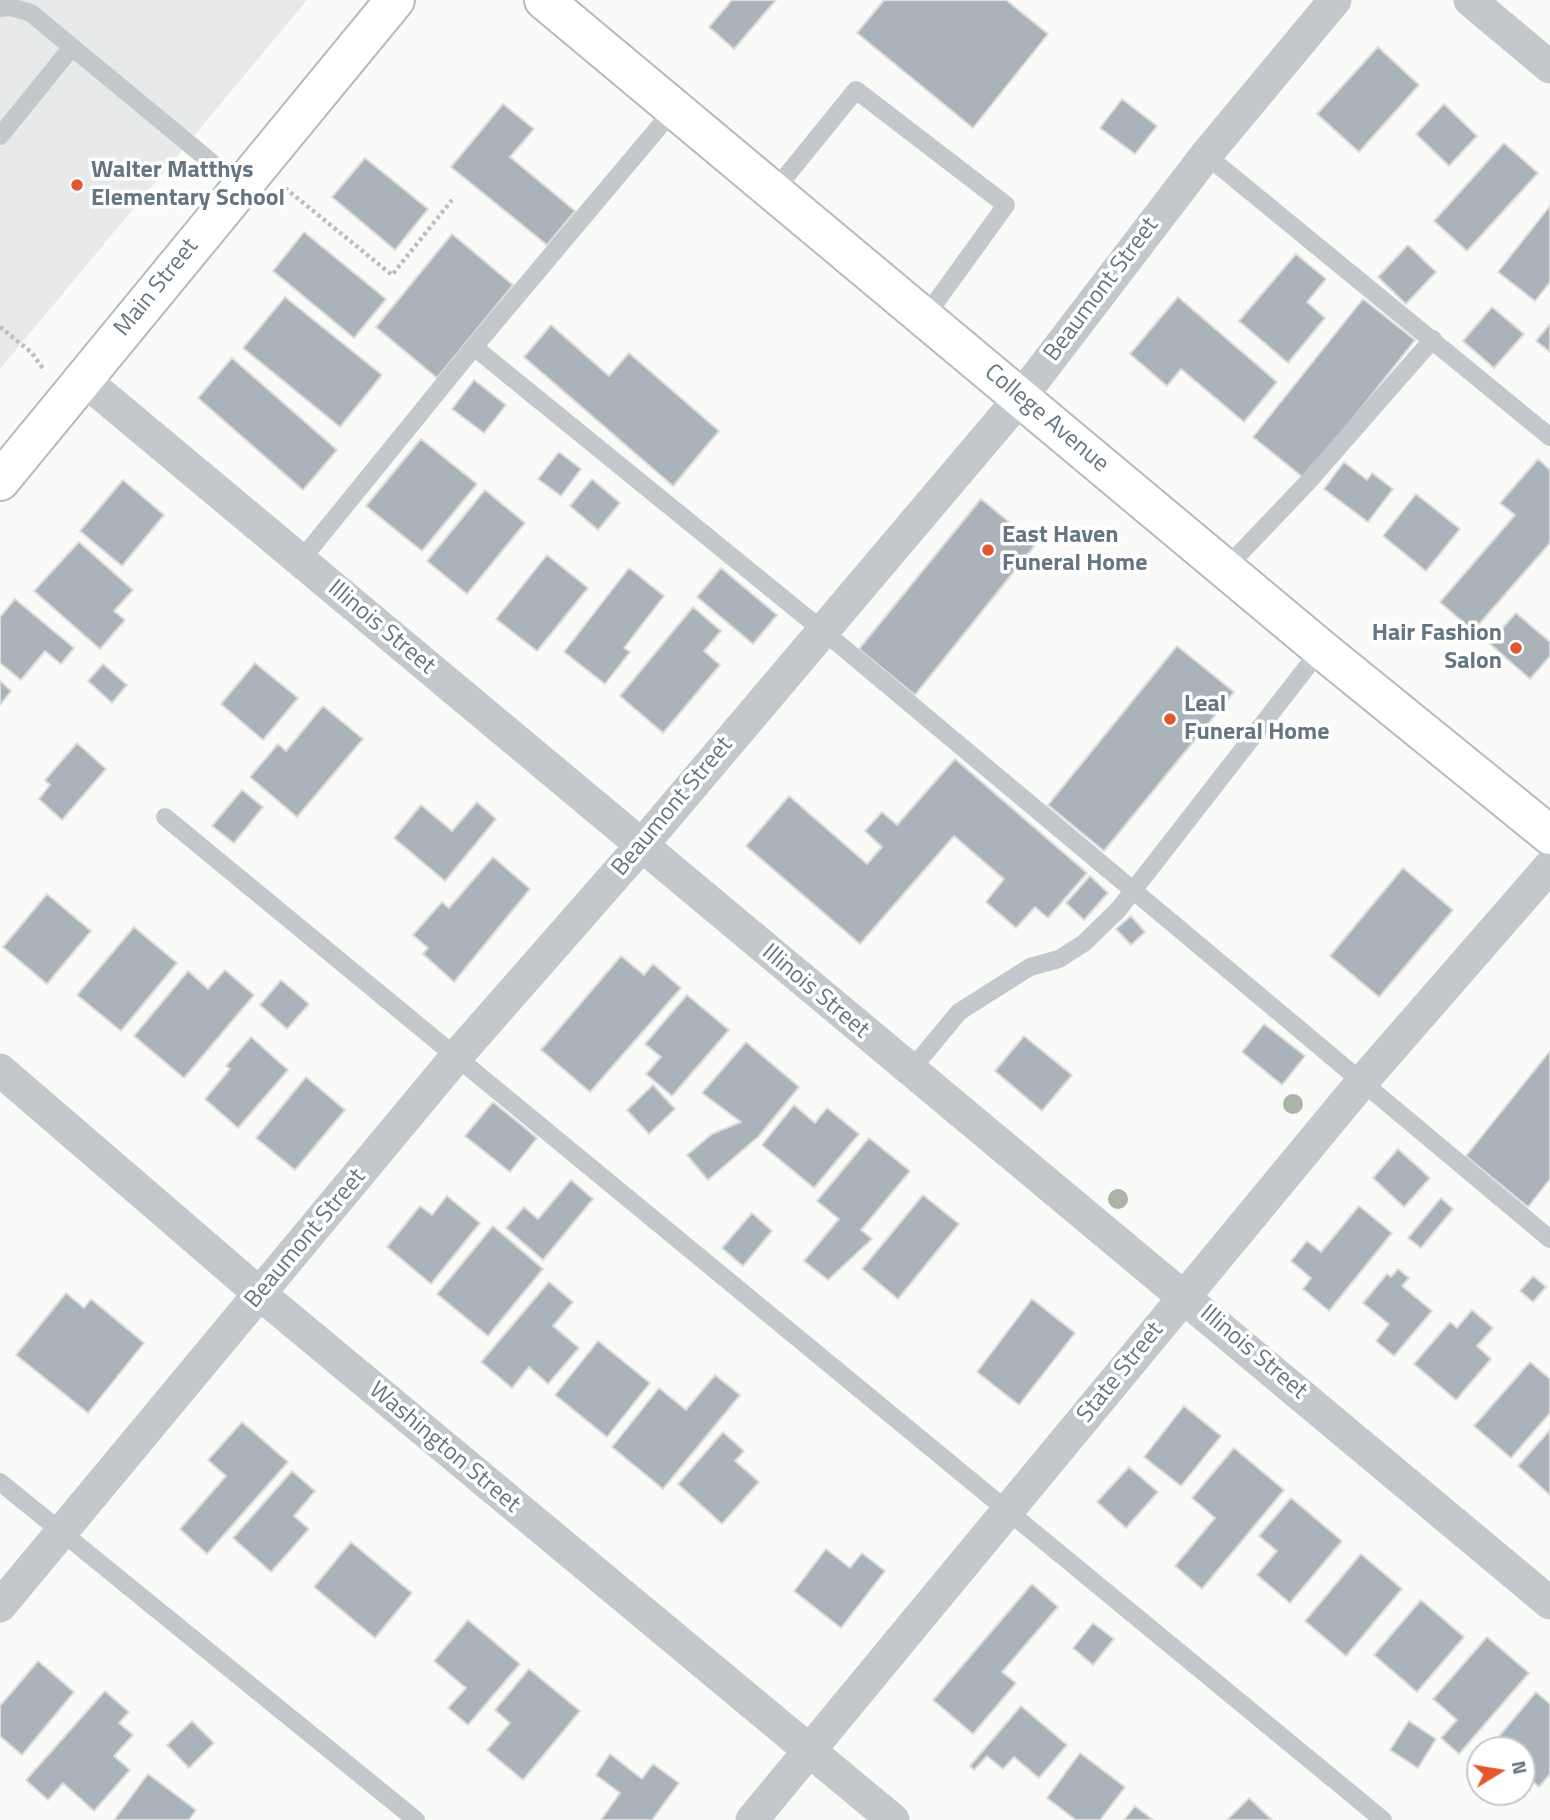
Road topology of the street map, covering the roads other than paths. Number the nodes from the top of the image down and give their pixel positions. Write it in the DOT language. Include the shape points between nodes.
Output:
graph roads {
  1 [pos="395,0"];
  2 [pos="544,0"];
  3 [pos="1335,0"];
  4 [pos="1470,0"];
  5 [pos="0,8"];
  6 [pos="72,47"];
  7 [pos="1550,67"];
  8 [pos="675,108"];
  9 [pos="0,136"];
  10 [pos="1206,155"];
  11 [pos="248,176"];
  12 [pos="774,191"];
  13 [pos="925,317"];
  14 [pos="1433,339"];
  15 [pos="474,347"];
  16 [pos="74,391"];
  17 [pos="1021,397"];
  18 [pos="1550,437"];
  19 [pos="0,481"];
  20 [pos="301,560"];
  21 [pos="1225,569"];
  22 [pos="822,630"];
  23 [pos="1321,649"];
  24 [pos="165,817"];
  25 [pos="1550,835"];
  26 [pos="641,846"];
  27 [pos="1550,866"];
  28 [pos="1133,890"];
  29 [pos="456,1058"];
  30 [pos="0,1070"];
  31 [pos="910,1071"];
  32 [pos="1362,1082"];
  33 [pos="1550,1239"];
  34 [pos="260,1294"];
  35 [pos="1185,1295"];
  36 [pos="0,1482"];
  37 [pos="1007,1511"];
  38 [pos="61,1533"];
  39 [pos="1550,1603"];
  40 [pos="0,1606"];
  41 [pos="809,1752"];
  42 [pos="416,1820"];
  43 [pos="752,1820"];
  44 [pos="893,1820"];
  45 [pos="1383,1820"];
  1 -- 11 [label="main road, Main Street"];
  2 -- 8 [label="main road, College Avenue"];
  3 -- 10 [label="street, Beaumont Street"];
  4 -- 7 [label="street"];
  5 -- 6 [label="lane" via="32,13"];
  6 -- 9 [label="lane"];
  6 -- 11 [label="lane"];
  8 -- 12 [label="main road, College Avenue"];
  8 -- 15 [label="lane"];
  10 -- 14 [label="lane"];
  10 -- 17 [label="street, Beaumont Street"];
  11 -- 16 [label="main road, Main Street"];
  12 -- 13 [label="main road, College Avenue"];
  12 -- 13 [label="lane" via="856,90 1006,205"];
  13 -- 17 [label="main road, College Avenue"];
  14 -- 18 [label="lane"];
  14 -- 21 [label="lane"];
  15 -- 20 [label="lane"];
  15 -- 22 [label="lane"];
  16 -- 19 [label="main road, Main Street"];
  16 -- 20 [label="street, Illinois Street"];
  17 -- 21 [label="main road, College Avenue"];
  17 -- 22 [label="street, Beaumont Street"];
  20 -- 26 [label="street, Illinois Street"];
  21 -- 23 [label="main road, College Avenue"];
  22 -- 26 [label="street, Beaumont Street"];
  22 -- 28 [label="lane"];
  23 -- 25 [label="main road, College Avenue"];
  23 -- 28 [label="lane"];
  24 -- 29 [label="lane"];
  26 -- 29 [label="street, Beaumont Street"];
  26 -- 31 [label="street, Illinois Street"];
  27 -- 32 [label="street, State Street"];
  28 -- 31 [label="lane" via="1084,943 1059,959 1031,967 959,1012"];
  28 -- 32 [label="lane"];
  29 -- 34 [label="street, Beaumont Street"];
  29 -- 37 [label="lane"];
  30 -- 34 [label="street, Washington Street"];
  31 -- 35 [label="street, Illinois Street"];
  32 -- 33 [label="lane"];
  32 -- 35 [label="street, State Street"];
  34 -- 38 [label="street, Beaumont Street"];
  34 -- 41 [label="street, Washington Street"];
  35 -- 37 [label="street, State Street"];
  35 -- 39 [label="street, Illinois Street"];
  36 -- 38 [label="lane"];
  37 -- 41 [label="street, State Street"];
  37 -- 45 [label="lane"];
  38 -- 40 [label="street, Beaumont Street"];
  38 -- 42 [label="lane"];
  41 -- 43 [label="street, State Street"];
  41 -- 44 [label="street, Washington Street"];
}
